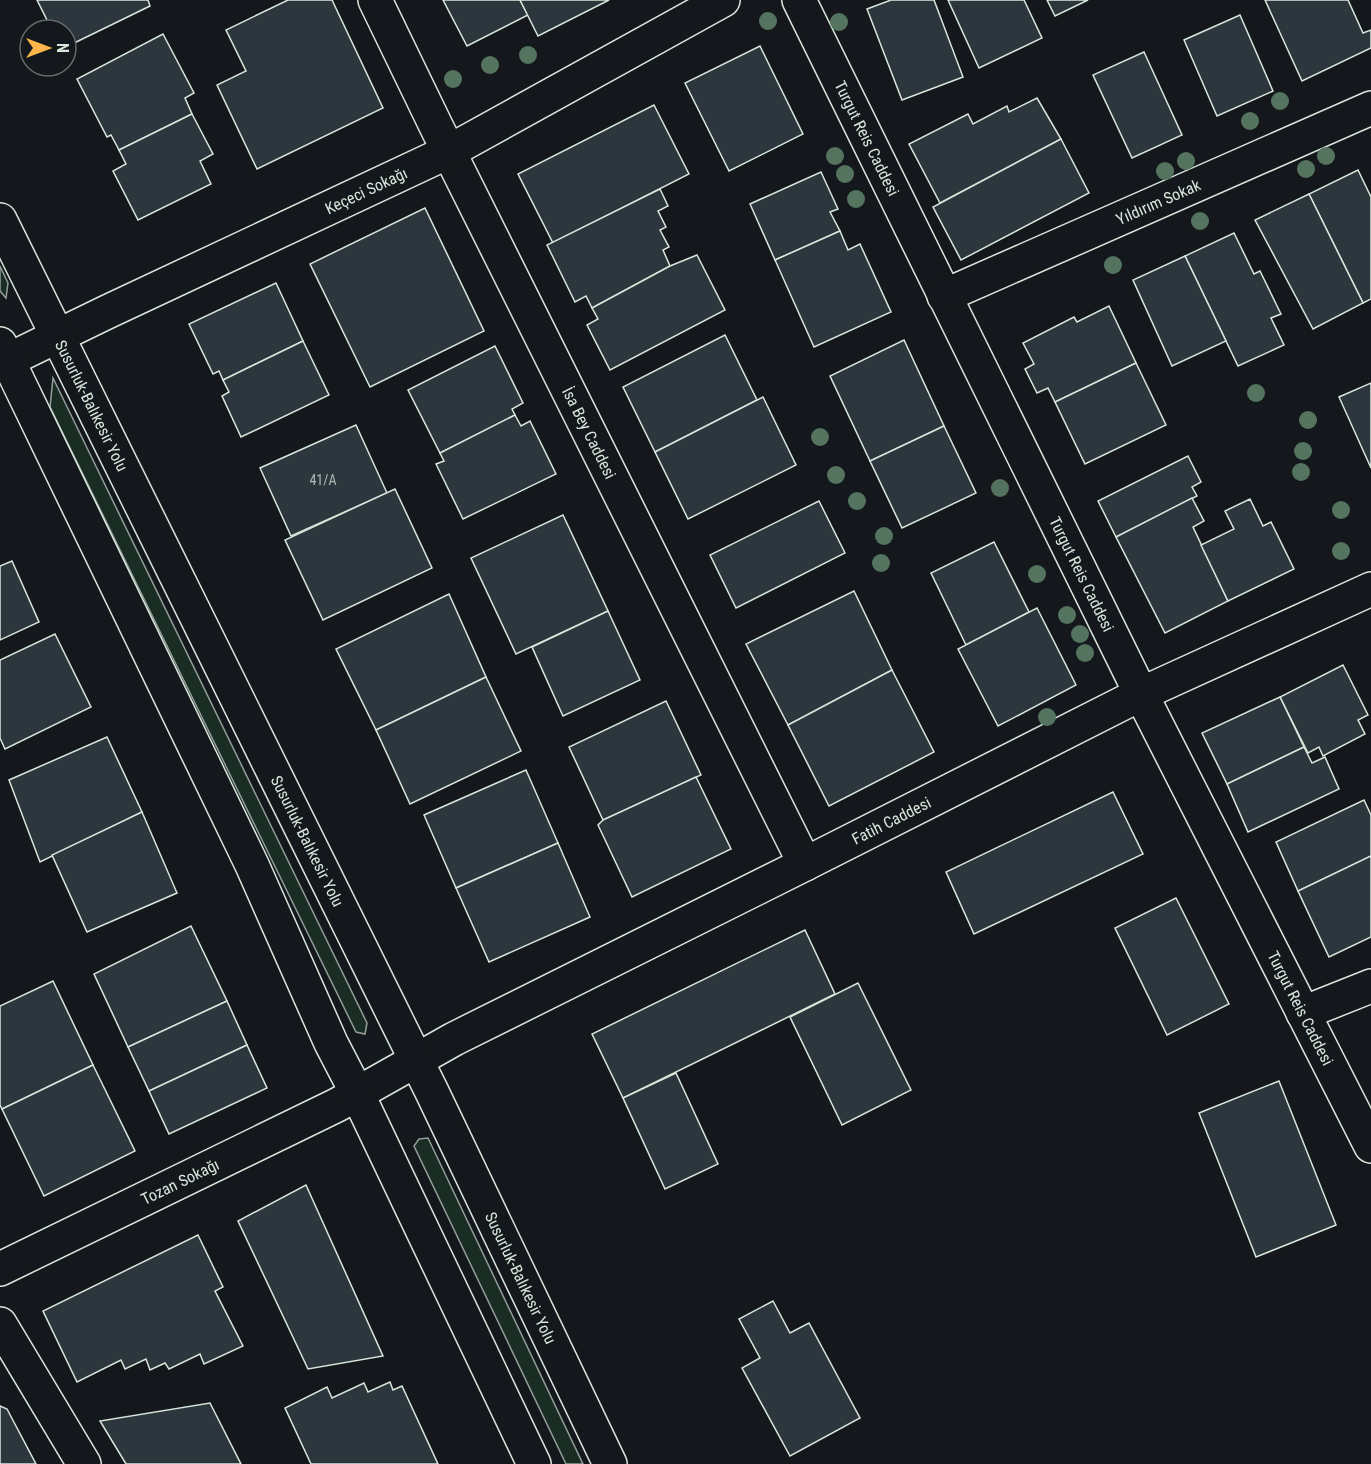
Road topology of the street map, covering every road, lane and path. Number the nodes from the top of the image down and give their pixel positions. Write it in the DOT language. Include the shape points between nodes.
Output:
graph roads {
  1 [pos="375,0"];
  2 [pos="723,0"];
  3 [pos="799,0"];
  4 [pos="1371,108"];
  5 [pos="450,151"];
  6 [pos="0,220"];
  7 [pos="944,296"];
  8 [pos="58,336"];
  9 [pos="3,356"];
  10 [pos="1371,589"];
  11 [pos="1141,694"];
  12 [pos="805,864"];
  13 [pos="1371,986"];
  14 [pos="1303,1013"];
  15 [pos="416,1060"];
  16 [pos="358,1095"];
  17 [pos="1371,1146"];
  18 [pos="3,1260"];
  19 [pos="0,1324"];
  20 [pos="84,1464"];
  21 [pos="534,1464"];
  22 [pos="610,1464"];
  1 -- 5 [label="main road, İsa Bey Caddesi"];
  2 -- 5 [label="main road, Keçeci Sokağı"];
  3 -- 7 [label="main road, Turgut Reis Caddesi"];
  4 -- 7 [label="main road, Yıldırım Sokak"];
  5 -- 8 [label="main road, Keçeci Sokağı"];
  5 -- 12 [label="main road, İsa Bey Caddesi"];
  6 -- 8 [label="main road, Susurluk-Balıkesir Yolu"];
  7 -- 11 [label="main road, Turgut Reis Caddesi"];
  8 -- 9 [label="main road, Keçeci Sokağı"];
  8 -- 15 [label="main road, Susurluk-Balıkesir Yolu"];
  9 -- 16 [label="main road" via="247,855"];
  10 -- 11 [label="main road, Fatih Caddesi"];
  11 -- 12 [label="main road, Fatih Caddesi"];
  11 -- 14 [label="main road, Turgut Reis Caddesi"];
  12 -- 15 [label="main road, Fatih Caddesi"];
  13 -- 14 [label="main road"];
  14 -- 17 [label="main road, Turgut Reis Caddesi"];
  15 -- 16 [label="main road, Tozan Sokağı"];
  15 -- 22 [label="main road, Susurluk-Balıkesir Yolu"];
  16 -- 18 [label="main road, Tozan Sokağı"];
  16 -- 21 [label="main road"];
  19 -- 20 [label="main road"];
}
